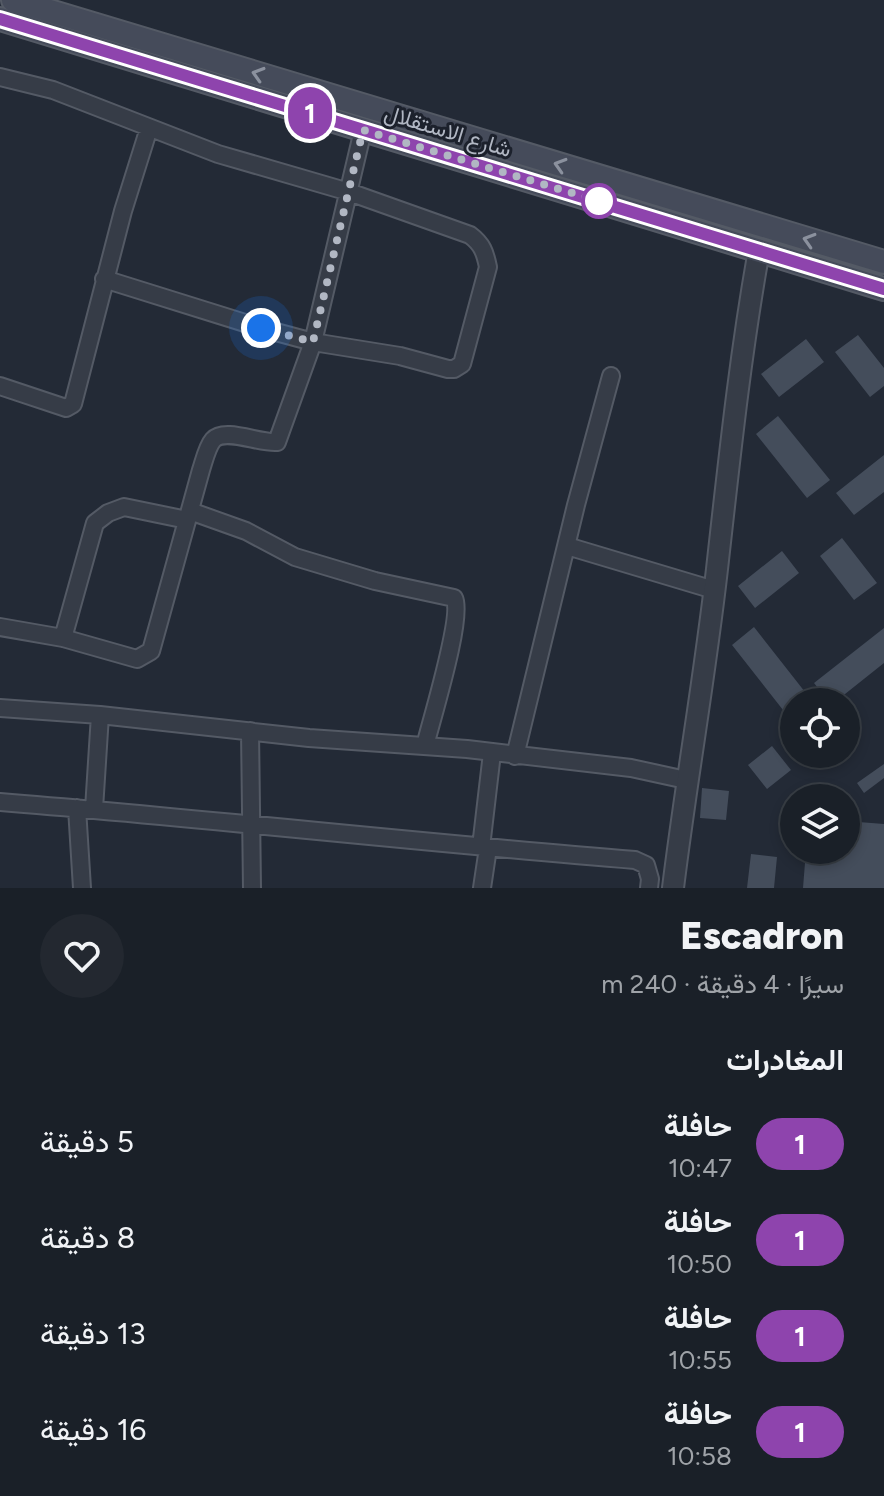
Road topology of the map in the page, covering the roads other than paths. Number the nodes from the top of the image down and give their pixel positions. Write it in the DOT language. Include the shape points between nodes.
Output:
graph roads {
  1 [pos="13,0"];
  2 [pos="0,19"];
  3 [pos="0,77"];
  4 [pos="149,128"];
  5 [pos="363,130"];
  6 [pos="349,192"];
  7 [pos="759,250"];
  8 [pos="884,262"];
  9 [pos="104,279"];
  10 [pos="884,289"];
  11 [pos="313,342"];
  12 [pos="611,376"];
  13 [pos="0,386"];
  14 [pos="188,516"];
  15 [pos="567,546"];
  16 [pos="714,590"];
  17 [pos="0,627"];
  18 [pos="63,638"];
  19 [pos="0,708"];
  20 [pos="100,715"];
  21 [pos="250,731"];
  22 [pos="425,746"];
  23 [pos="492,753"];
  24 [pos="515,756"];
  25 [pos="686,780"];
  26 [pos="0,802"];
  27 [pos="77,808"];
  28 [pos="94,809"];
  29 [pos="252,824"];
  30 [pos="484,848"];
  31 [pos="82,888"];
  32 [pos="252,888"];
  33 [pos="482,888"];
  34 [pos="649,888"];
  35 [pos="673,888"];
  8 -- 1 [label="main road, شارع الاستقلال, one-way"];
  2 -- 5 [label="main road, شارع الاستقلال"];
  3 -- 4 [label="street" via="53,90"];
  4 -- 6 [label="street"];
  4 -- 9 [label="street"];
  5 -- 6 [label="street"];
  5 -- 7 [label="main road, شارع الاستقلال"];
  6 -- 11 [label="street"];
  6 -- 11 [label="street" via="470,235 479,241 488,267 458,368"];
  7 -- 10 [label="main road, شارع الاستقلال"];
  7 -- 16 [label="street" via="743,338"];
  9 -- 11 [label="street"];
  9 -- 13 [label="street" via="73,404 66,408"];
  11 -- 14 [label="street" via="280,438 273,443 216,437"];
  12 -- 15 [label="street"];
  14 -- 18 [label="street" via="124,507 95,523"];
  14 -- 18 [label="street" via="147,656 137,659"];
  14 -- 22 [label="street" via="246,531 295,557 454,598 458,606 453,634"];
  15 -- 16 [label="street"];
  15 -- 24 [label="street"];
  16 -- 25 [label="street"];
  17 -- 18 [label="street"];
  19 -- 20 [label="street"];
  20 -- 21 [label="street"];
  20 -- 28 [label="street"];
  21 -- 22 [label="street"];
  21 -- 29 [label="street"];
  22 -- 23 [label="street"];
  23 -- 24 [label="street"];
  23 -- 30 [label="street"];
  24 -- 25 [label="street" via="631,768"];
  25 -- 35 [label="street"];
  26 -- 27 [label="street"];
  27 -- 28 [label="street"];
  27 -- 31 [label="street"];
  28 -- 29 [label="street"];
  29 -- 30 [label="street"];
  29 -- 32 [label="street"];
  30 -- 33 [label="street"];
  30 -- 34 [label="street" via="635,860 646,865"];
}
